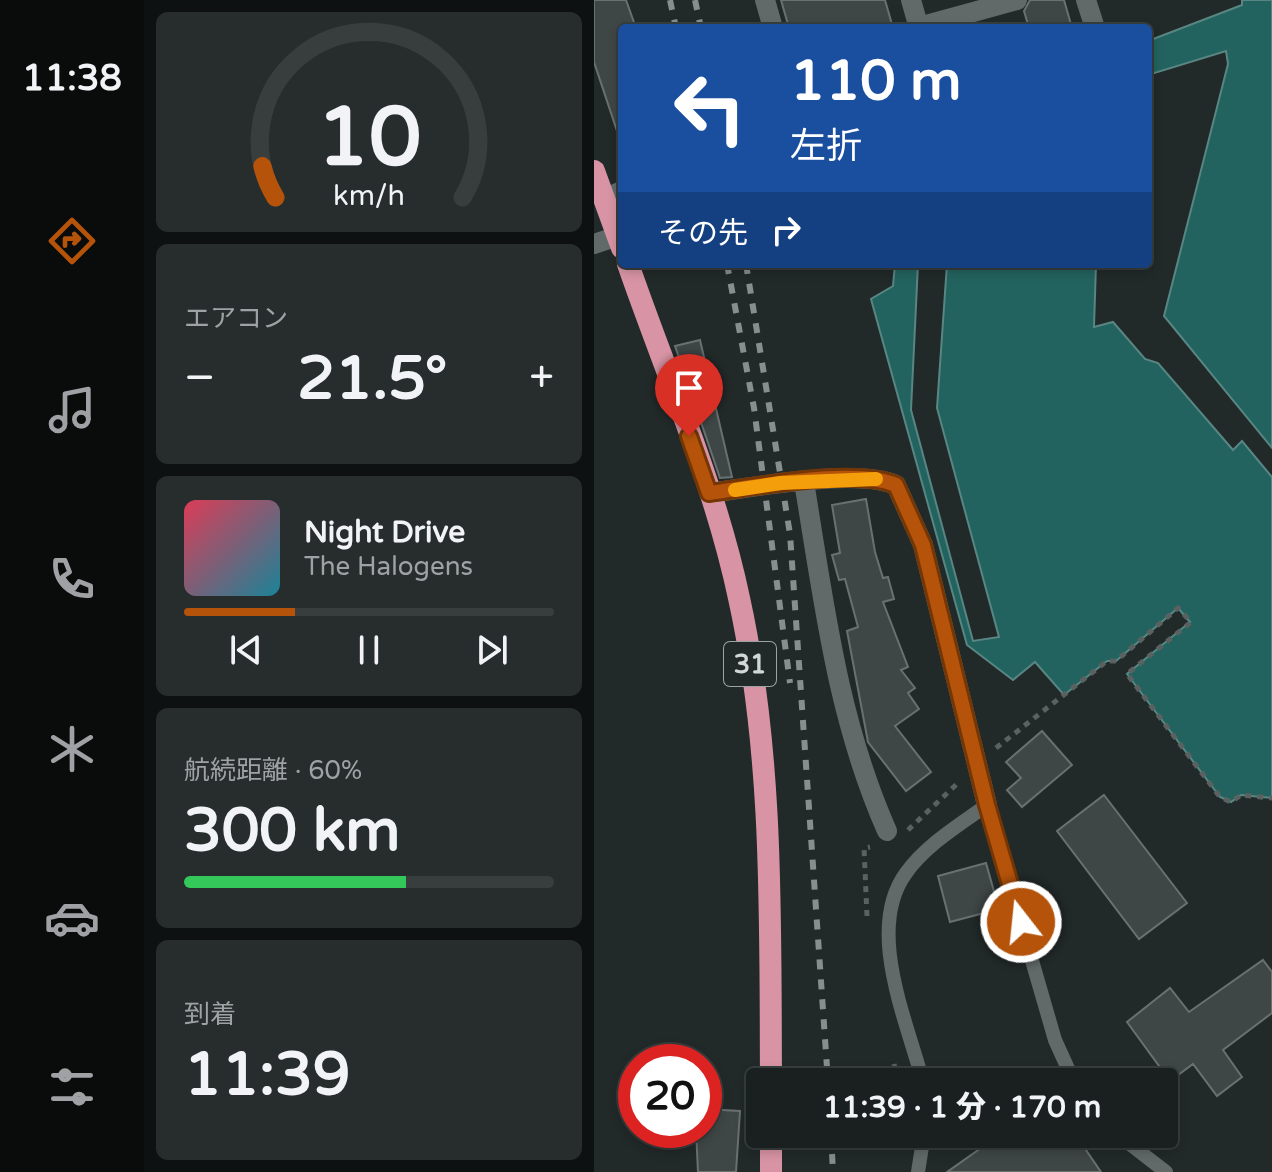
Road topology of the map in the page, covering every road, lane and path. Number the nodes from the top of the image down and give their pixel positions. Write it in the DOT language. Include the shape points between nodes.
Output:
graph roads {
  1 [pos="765,0"];
  2 [pos="911,0"];
  3 [pos="1017,0"];
  4 [pos="1086,0"];
  5 [pos="772,24"];
  6 [pos="918,24"];
  7 [pos="933,24"];
  8 [pos="1094,24"];
  9 [pos="594,171"];
  10 [pos="613,195"];
  11 [pos="618,229"];
  12 [pos="618,242"];
  13 [pos="594,244"];
  14 [pos="629,268"];
  15 [pos="804,482"];
  16 [pos="709,493"];
  17 [pos="990,753"];
  18 [pos="968,774"];
  19 [pos="1272,798"];
  20 [pos="987,805"];
  21 [pos="888,838"];
  22 [pos="867,922"];
  23 [pos="892,1053"];
  24 [pos="771,1068"];
  25 [pos="895,1068"];
  26 [pos="919,1068"];
  27 [pos="1068,1068"];
  28 [pos="771,1148"];
  29 [pos="922,1148"];
  30 [pos="1135,1148"];
  31 [pos="771,1172"];
  32 [pos="918,1172"];
  33 [pos="1166,1172"];
  1 -- 5 [label="street"];
  2 -- 6 [label="street"];
  3 -- 7 [label="street"];
  4 -- 8 [label="street"];
  9 -- 10 [label="highway"];
  10 -- 11 [label="highway"];
  12 -- 13 [label="street"];
  14 -- 16 [label="highway, 31"];
  15 -- 16 [label="street"];
  15 -- 20 [label="street" via="881,479 896,485 923,545"];
  15 -- 21 [label="street" via="834,663 862,774"];
  16 -- 24 [label="highway, 31" via="739,597 757,701 769,820"];
  17 -- 19 [label="path" via="1107,661 1116,661 1178,608 1191,622 1127,674 1220,797 1231,802 1241,795"];
  18 -- 21 [label="path"];
  20 -- 26 [label="lane" via="930,847 893,893 887,918 889,954"];
  20 -- 27 [label="lane"];
  21 -- 22 [label="path" via="864,848"];
  23 -- 25 [label="path"];
  28 -- 31 [label="highway"];
  29 -- 32 [label="lane"];
  30 -- 33 [label="lane"];
}
